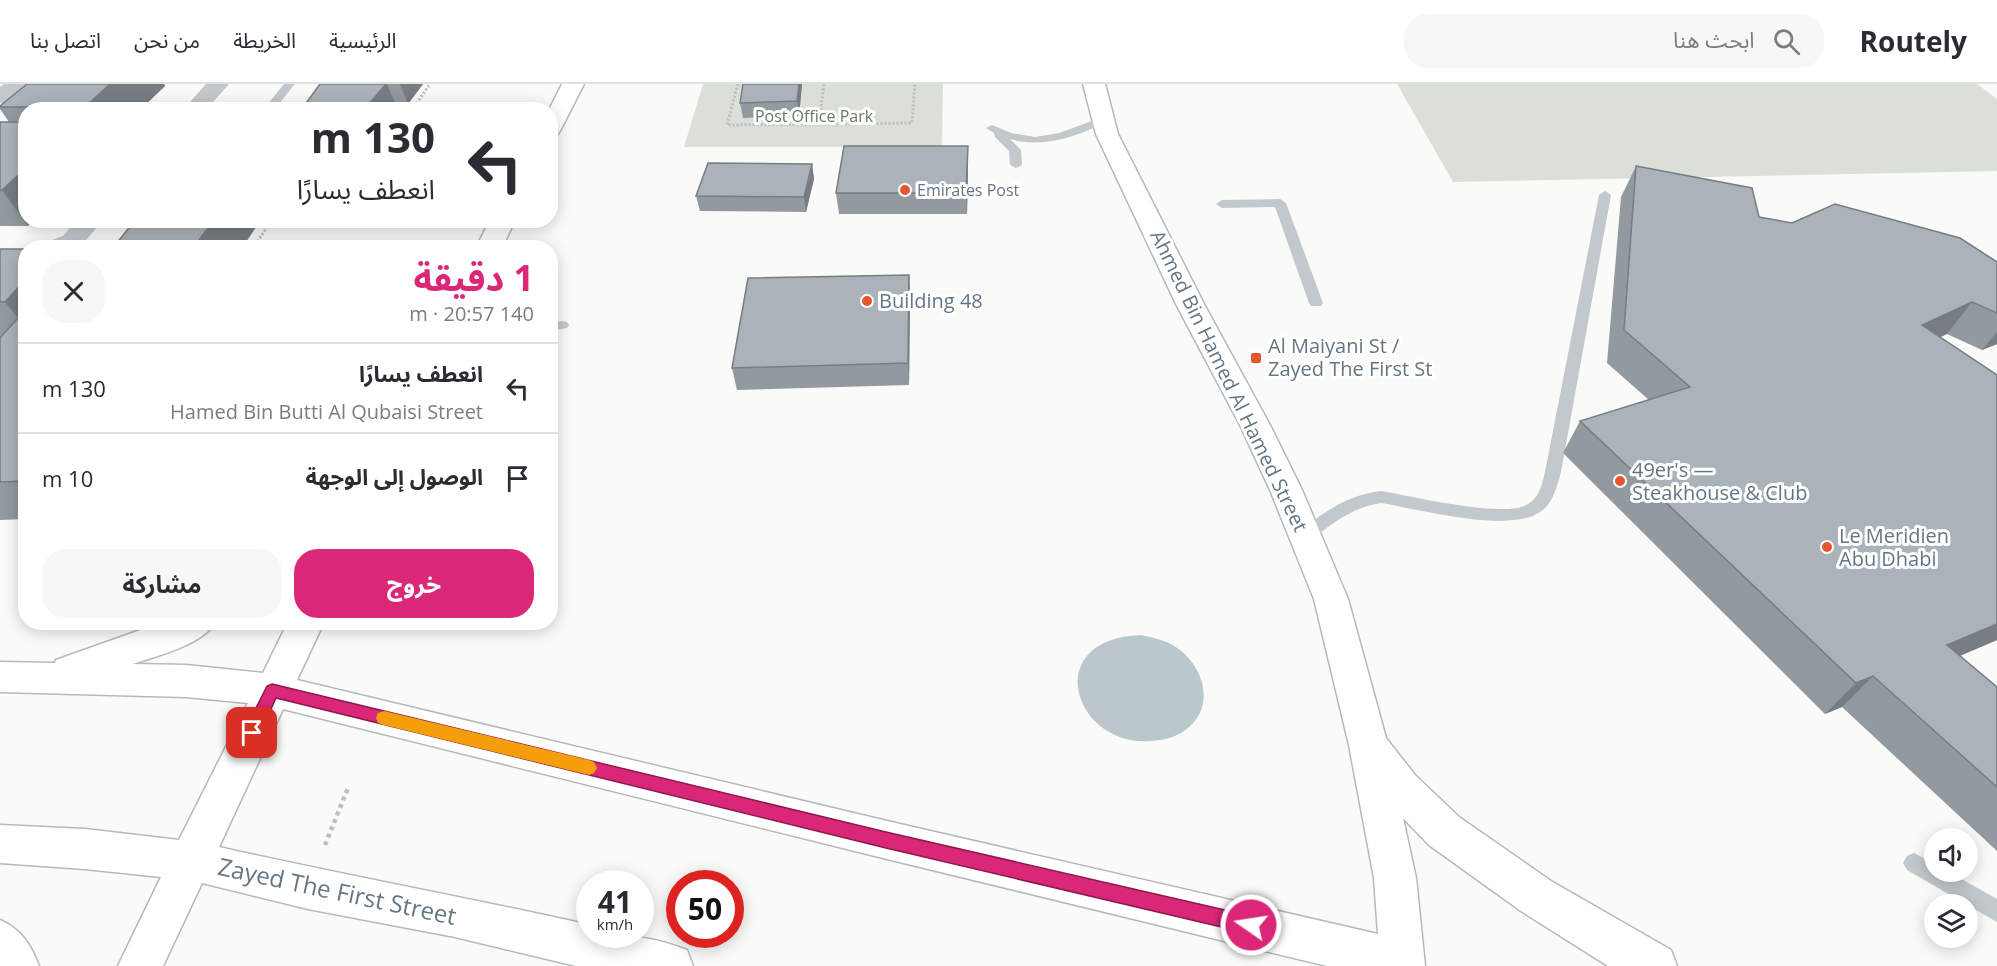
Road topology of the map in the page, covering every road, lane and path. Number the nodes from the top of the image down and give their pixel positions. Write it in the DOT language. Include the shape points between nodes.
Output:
graph roads {
  1 [pos="17,84"];
  2 [pos="218,84"];
  3 [pos="290,84"];
  4 [pos="430,84"];
  5 [pos="573,84"];
  6 [pos="738,84"];
  7 [pos="824,84"];
  8 [pos="915,84"];
  9 [pos="1094,84"];
  10 [pos="0,97"];
  11 [pos="201,102"];
  12 [pos="275,102"];
  13 [pos="418,102"];
  14 [pos="558,113"];
  15 [pos="1103,120"];
  16 [pos="819,122"];
  17 [pos="1016,165"];
  18 [pos="1605,195"];
  19 [pos="1222,204"];
  20 [pos="84,228"];
  21 [pos="73,240"];
  22 [pos="1316,303"];
  23 [pos="1305,536"];
  24 [pos="181,630"];
  25 [pos="302,630"];
  26 [pos="0,677"];
  27 [pos="51,678"];
  28 [pos="272,690"];
  29 [pos="1368,745"];
  30 [pos="348,789"];
  31 [pos="0,844"];
  32 [pos="325,845"];
  33 [pos="191,861"];
  34 [pos="1914,863"];
  35 [pos="1997,910"];
  36 [pos="0,942"];
  37 [pos="1403,964"];
  38 [pos="17,966"];
  39 [pos="140,966"];
  40 [pos="671,966"];
  41 [pos="1655,966"];
  1 -- 10 [label="street"];
  2 -- 11 [label="street"];
  3 -- 12 [label="lane"];
  4 -- 13 [label="path"];
  5 -- 14 [label="main road"];
  6 -- 8 [label="path" via="727,125 912,123"];
  7 -- 16 [label="path"];
  9 -- 15 [label="main road, Ahmed Bin Hamed Al Hamed Street"];
  15 -- 17 [label="lane" via="1064,138 1028,140 1008,137 992,128 1015,150"];
  15 -- 23 [label="main road, Ahmed Bin Hamed Al Hamed Street" via="1190,304 1261,437"];
  18 -- 23 [label="lane" via="1546,499 1534,510 1496,516 1381,497 1366,498 1338,509"];
  19 -- 22 [label="lane" via="1280,202"];
  20 -- 21 [label="street"];
  23 -- 29 [label="main road, Ahmed Bin Hamed Al Hamed Street" via="1331,599"];
  24 -- 27 [label="main road"];
  25 -- 28 [label="main road"];
  26 -- 27 [label="main road"];
  27 -- 28 [label="main road" via="186,681"];
  28 -- 33 [label="main road"];
  28 -- 37 [label="main road"];
  29 -- 37 [label="main road, Ahmed Bin Hamed Al Hamed Street" via="1395,878"];
  29 -- 41 [label="main road" via="1401,788 1444,831 1536,896"];
  30 -- 32 [label="path"];
  31 -- 33 [label="main road, Zayed The First Street"];
  33 -- 39 [label="main road"];
  33 -- 40 [label="main road, Zayed The First Street"];
  34 -- 35 [label="lane"];
  36 -- 38 [label="main road"];
}
